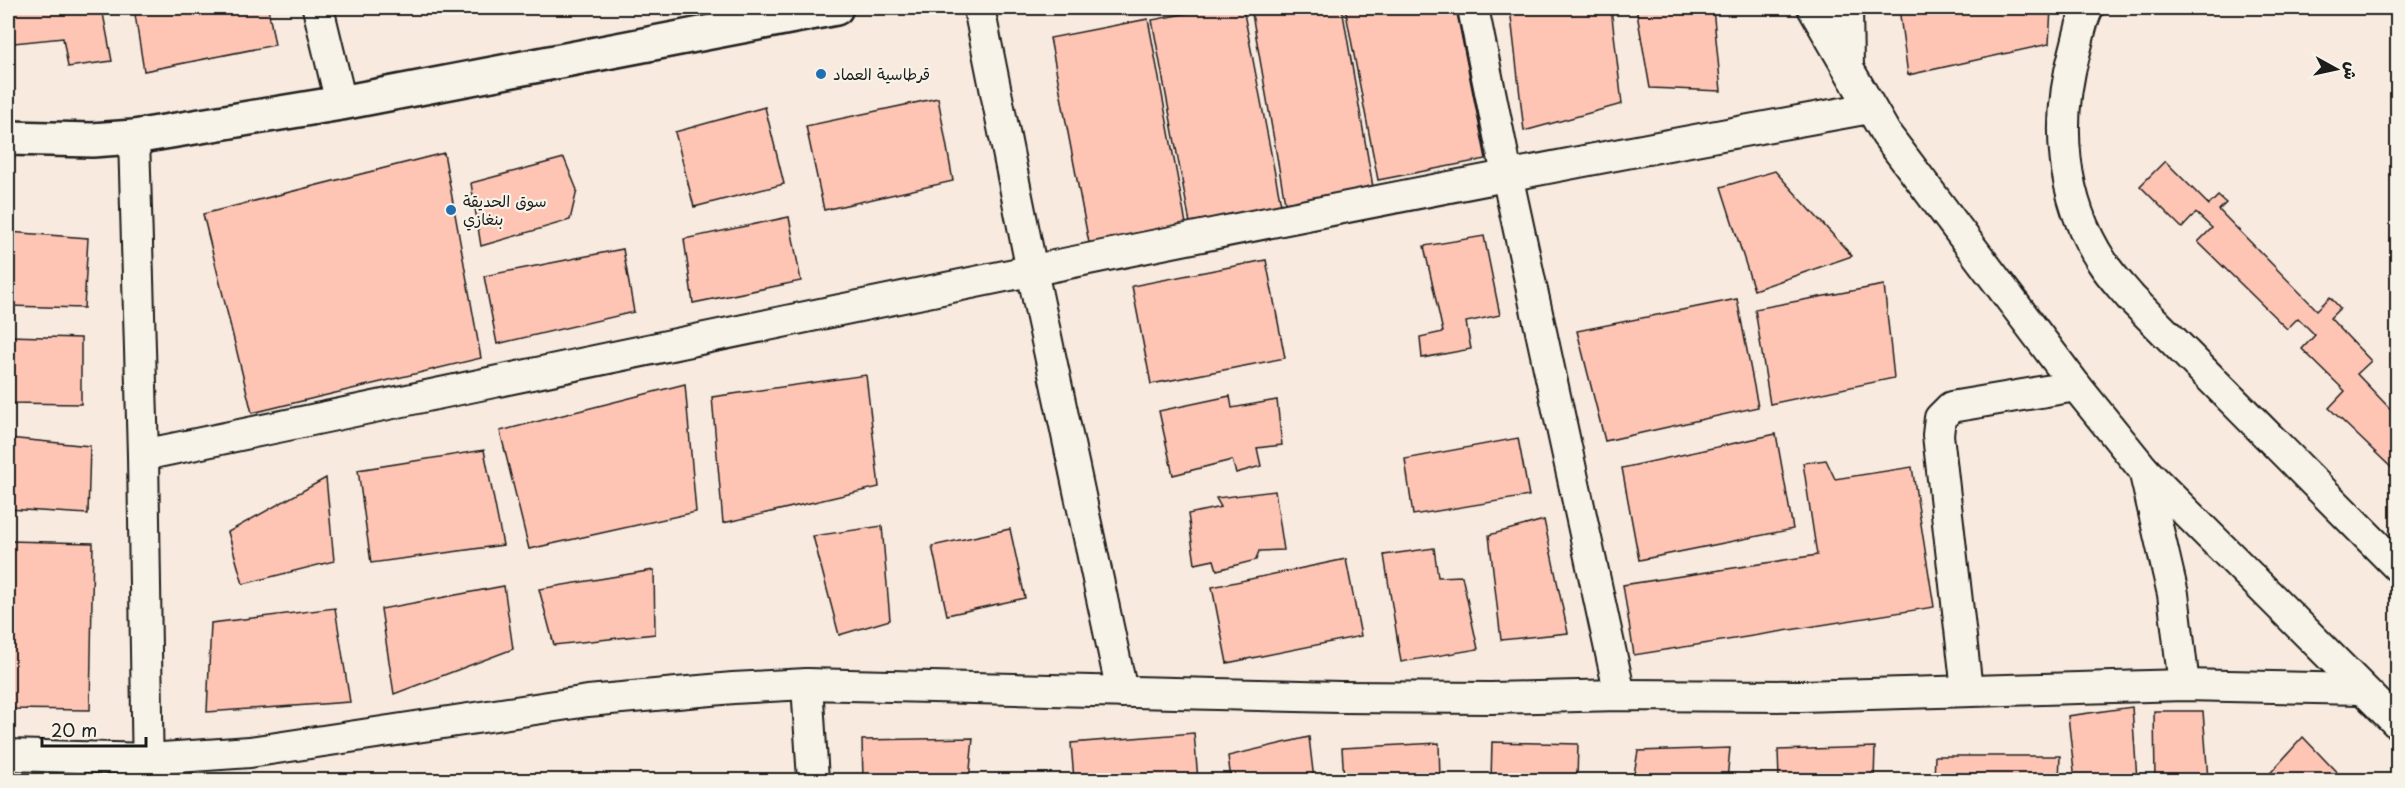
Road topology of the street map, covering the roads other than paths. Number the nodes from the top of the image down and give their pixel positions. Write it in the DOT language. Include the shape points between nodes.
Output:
graph roads {
  1 [pos="318,8"];
  2 [pos="836,8"];
  3 [pos="979,8"];
  4 [pos="1473,8"];
  5 [pos="1813,8"];
  6 [pos="1847,8"];
  7 [pos="2088,8"];
  8 [pos="783,13"];
  9 [pos="1848,70"];
  10 [pos="341,104"];
  11 [pos="1870,108"];
  12 [pos="134,137"];
  13 [pos="8,138"];
  14 [pos="1507,175"];
  15 [pos="1032,271"];
  16 [pos="2076,386"];
  17 [pos="143,455"];
  18 [pos="2144,470"];
  19 [pos="2397,567"];
  20 [pos="807,684"];
  21 [pos="2184,685"];
  22 [pos="2361,689"];
  23 [pos="1967,690"];
  24 [pos="1122,692"];
  25 [pos="1620,695"];
  26 [pos="2397,724"];
  27 [pos="8,756"];
  28 [pos="148,770"];
  29 [pos="813,780"];
  1 -- 10 [label="street"];
  2 -- 8 [label="main road"];
  3 -- 15 [label="street"];
  4 -- 14 [label="street"];
  5 -- 9 [label="street"];
  6 -- 9 [label="street"];
  7 -- 19 [label="street" via="2071,66 2063,119 2066,172 2082,223 2102,263 2139,306"];
  8 -- 10 [label="main road"];
  9 -- 11 [label="street"];
  10 -- 12 [label="main road"];
  11 -- 14 [label="street"];
  11 -- 16 [label="street" via="1886,135"];
  12 -- 13 [label="main road"];
  12 -- 17 [label="street"];
  14 -- 15 [label="street"];
  14 -- 25 [label="street"];
  15 -- 17 [label="street"];
  15 -- 24 [label="street"];
  16 -- 18 [label="street"];
  16 -- 23 [label="street" via="1951,406 1940,418 1938,435"];
  17 -- 28 [label="street"];
  18 -- 21 [label="street" via="2173,594"];
  18 -- 22 [label="street"];
  20 -- 24 [label="street"];
  20 -- 28 [label="street" via="588,701"];
  20 -- 29 [label="street"];
  21 -- 22 [label="street"];
  21 -- 23 [label="street"];
  22 -- 26 [label="street"];
  23 -- 25 [label="street" via="1801,696"];
  24 -- 25 [label="street" via="1480,698"];
  27 -- 28 [label="street"];
}
